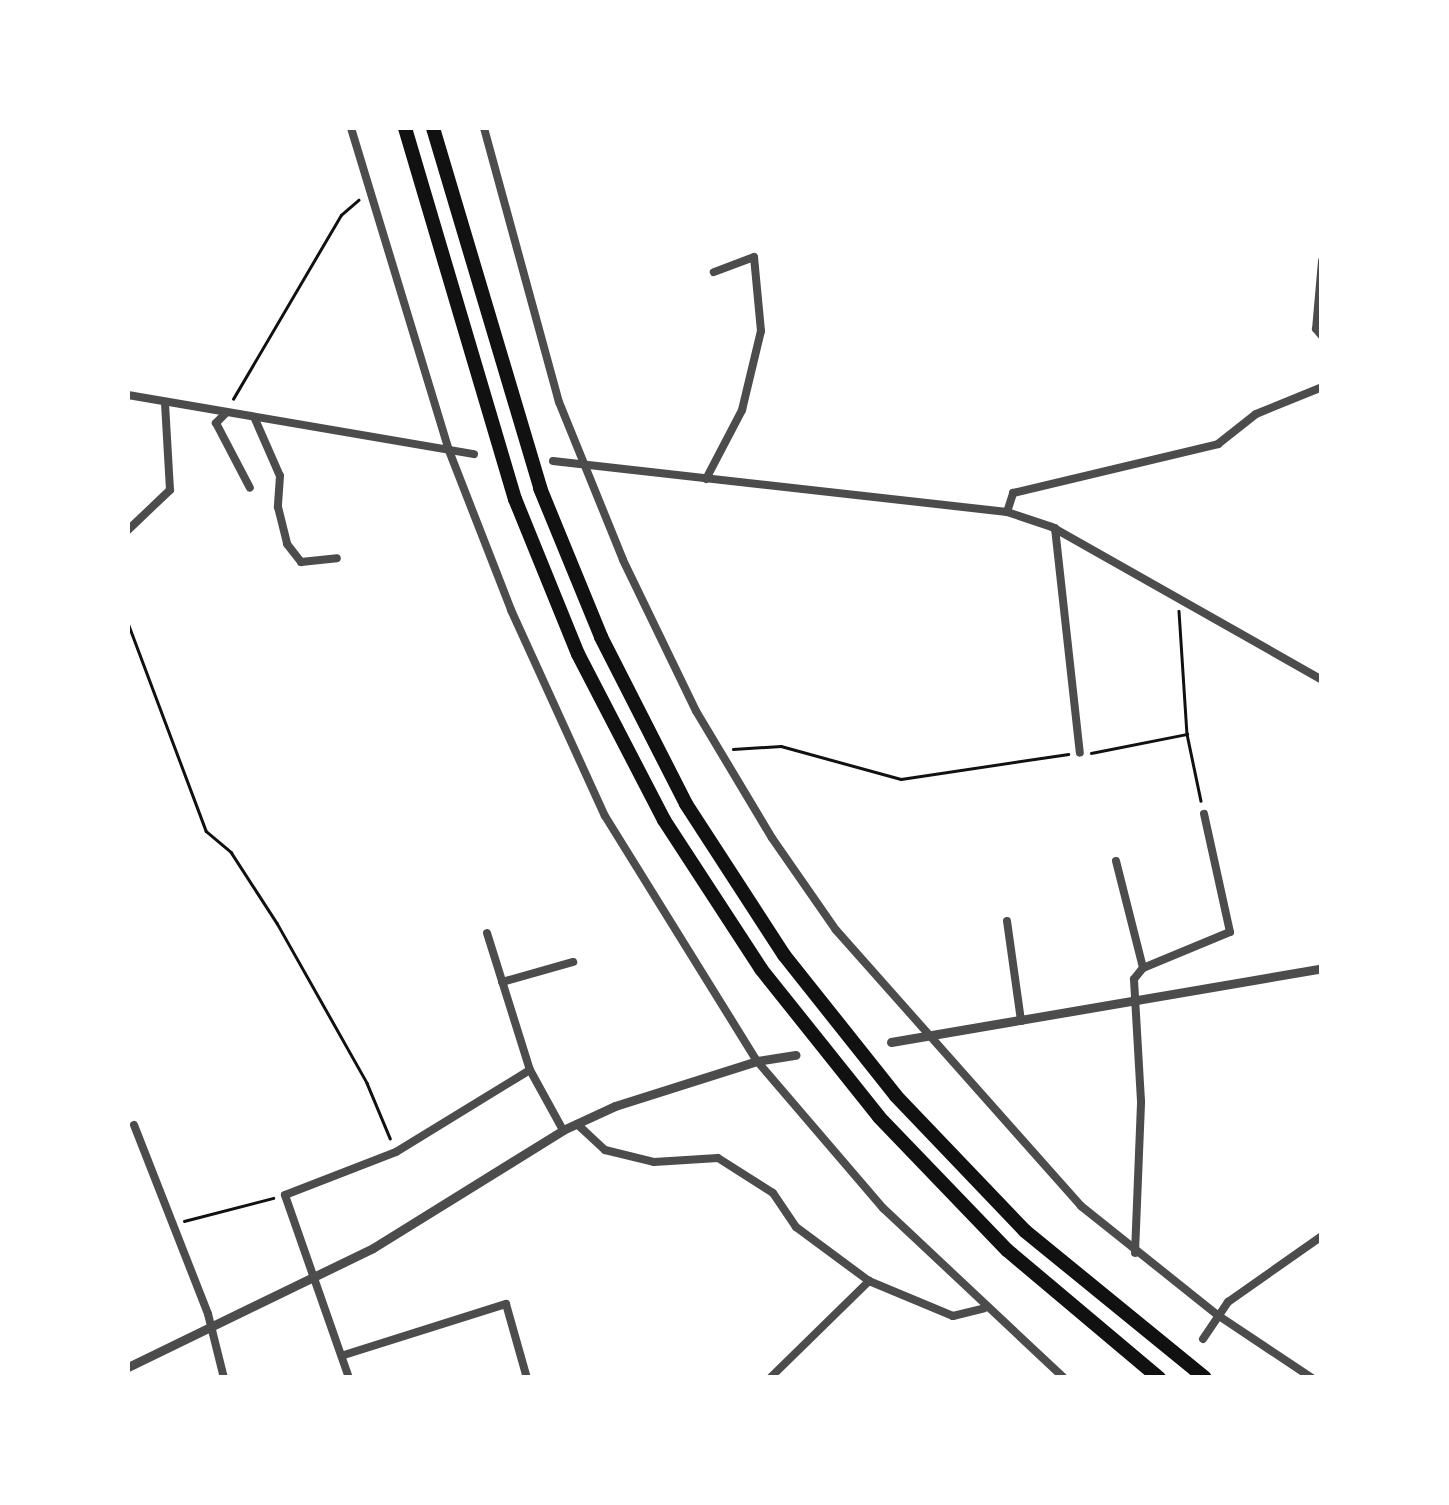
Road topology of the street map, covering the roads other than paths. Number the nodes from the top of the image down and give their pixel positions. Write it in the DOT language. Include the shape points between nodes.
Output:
graph roads {
  1 [pos="352,128"];
  2 [pos="405,128"];
  3 [pos="433,128"];
  4 [pos="484,128"];
  5 [pos="1322,260"];
  6 [pos="714,272"];
  7 [pos="1322,336"];
  8 [pos="1322,388"];
  9 [pos="128,395"];
  10 [pos="165,403"];
  11 [pos="224,414"];
  12 [pos="254,419"];
  13 [pos="448,448"];
  14 [pos="474,454"];
  15 [pos="553,461"];
  16 [pos="585,465"];
  17 [pos="706,479"];
  18 [pos="250,488"];
  19 [pos="1006,512"];
  20 [pos="1055,528"];
  21 [pos="128,530"];
  22 [pos="337,558"];
  23 [pos="1322,680"];
  24 [pos="1080,753"];
  25 [pos="1204,814"];
  26 [pos="1116,861"];
  27 [pos="1007,922"];
  28 [pos="487,933"];
  29 [pos="572,962"];
  30 [pos="1143,968"];
  31 [pos="1322,968"];
  32 [pos="502,982"];
  33 [pos="1132,1004"];
  34 [pos="1022,1022"];
  35 [pos="926,1037"];
  36 [pos="891,1042"];
  37 [pos="796,1055"];
  38 [pos="757,1061"];
  39 [pos="530,1070"];
  40 [pos="576,1124"];
  41 [pos="134,1125"];
  42 [pos="563,1130"];
  43 [pos="1322,1236"];
  44 [pos="1135,1254"];
  45 [pos="316,1279"];
  46 [pos="868,1281"];
  47 [pos="984,1308"];
  48 [pos="1219,1316"];
  49 [pos="211,1327"];
  50 [pos="1203,1338"];
  51 [pos="344,1354"];
  52 [pos="128,1367"];
  53 [pos="224,1378"];
  54 [pos="349,1378"];
  55 [pos="527,1378"];
  56 [pos="770,1378"];
  57 [pos="1064,1378"];
  58 [pos="1158,1378"];
  59 [pos="1204,1378"];
  60 [pos="1312,1378"];
  1 -- 13 [label="street"];
  2 -- 58 [label="highway" via="515,499 578,654 664,820 762,970 879,1117 1007,1250"];
  3 -- 59 [label="highway" via="540,488 601,637 705,834 840,1030 955,1161 1068,1269"];
  4 -- 16 [label="street" via="559,402"];
  5 -- 7 [label="street" via="1316,329"];
  6 -- 17 [label="street" via="754,257 761,331 742,410"];
  8 -- 19 [label="street" via="1256,414 1218,444 1013,493"];
  9 -- 10 [label="street"];
  10 -- 11 [label="street"];
  10 -- 21 [label="street" via="170,490"];
  11 -- 12 [label="street"];
  11 -- 18 [label="street" via="216,422"];
  12 -- 13 [label="street"];
  12 -- 22 [label="street" via="280,476 286,544 301,562"];
  13 -- 14 [label="street"];
  13 -- 38 [label="street" via="511,610 605,816"];
  15 -- 16 [label="street"];
  16 -- 17 [label="street"];
  16 -- 35 [label="street" via="651,626 719,752 836,930"];
  17 -- 19 [label="street"];
  19 -- 20 [label="street"];
  20 -- 23 [label="street"];
  20 -- 24 [label="street"];
  25 -- 30 [label="street" via="1230,932"];
  26 -- 30 [label="street"];
  27 -- 34 [label="street"];
  28 -- 32 [label="street"];
  29 -- 32 [label="street"];
  30 -- 33 [label="street"];
  31 -- 33 [label="street"];
  32 -- 39 [label="street"];
  33 -- 34 [label="street"];
  33 -- 44 [label="street" via="1141,1101"];
  34 -- 35 [label="street"];
  35 -- 36 [label="street"];
  35 -- 44 [label="street" via="1013,1137"];
  37 -- 38 [label="street"];
  38 -- 40 [label="street"];
  38 -- 47 [label="street" via="883,1208"];
  39 -- 42 [label="street"];
  39 -- 45 [label="street" via="396,1152 284,1195"];
  40 -- 42 [label="street"];
  40 -- 46 [label="street" via="605,1150 654,1162 718,1158 774,1193 796,1227"];
  41 -- 49 [label="street"];
  42 -- 45 [label="street"];
  43 -- 48 [label="street" via="1245,1288"];
  44 -- 48 [label="street"];
  45 -- 49 [label="street"];
  45 -- 51 [label="street"];
  46 -- 47 [label="street" via="953,1316"];
  46 -- 56 [label="street"];
  47 -- 57 [label="street"];
  48 -- 50 [label="street"];
  48 -- 60 [label="street"];
  49 -- 52 [label="street"];
  49 -- 53 [label="street"];
  51 -- 54 [label="street"];
  51 -- 55 [label="street" via="506,1304"];
}
